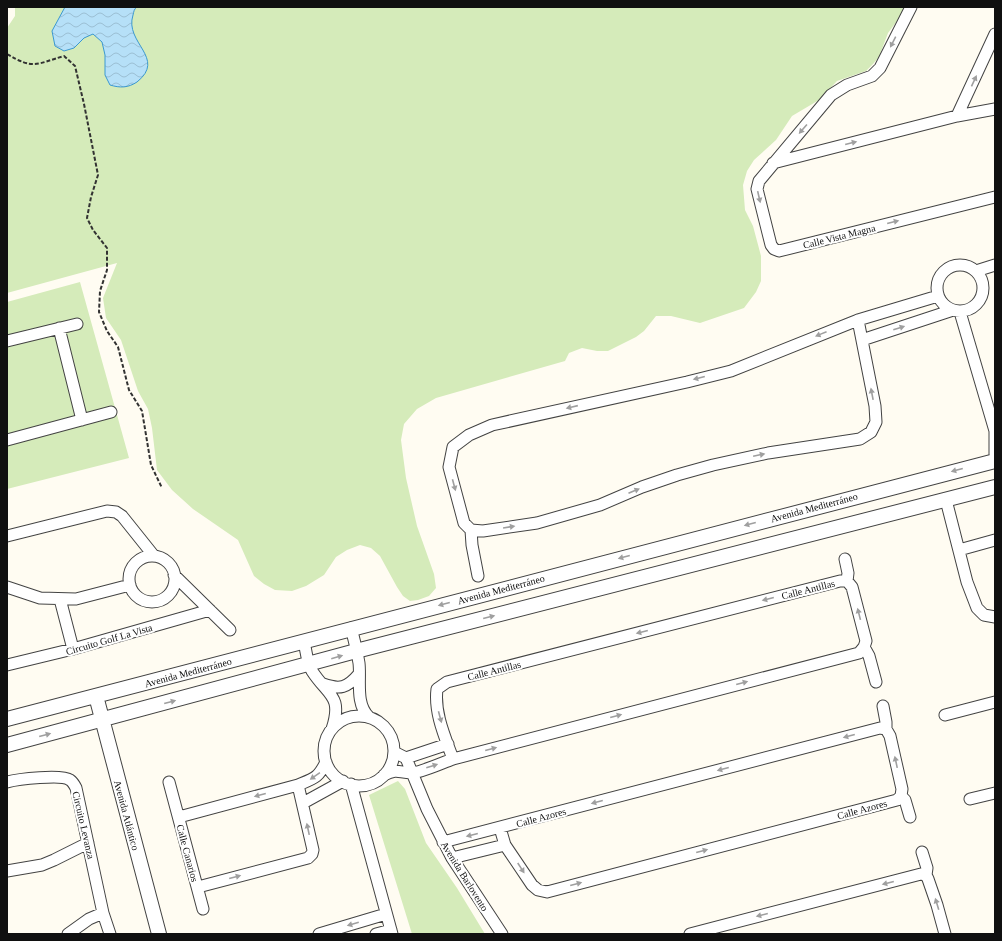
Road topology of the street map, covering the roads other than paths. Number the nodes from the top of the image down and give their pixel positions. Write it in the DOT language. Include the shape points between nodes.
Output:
graph roads {
  1 [pos="911,7"];
  2 [pos="995,34"];
  3 [pos="995,109"];
  4 [pos="957,116"];
  5 [pos="773,163"];
  6 [pos="995,197"];
  7 [pos="995,265"];
  8 [pos="976,271"];
  9 [pos="938,296"];
  10 [pos="956,311"];
  11 [pos="858,320"];
  12 [pos="77,324"];
  13 [pos="59,328"];
  14 [pos="862,340"];
  15 [pos="7,342"];
  16 [pos="111,412"];
  17 [pos="82,420"];
  18 [pos="995,431"];
  19 [pos="7,440"];
  20 [pos="995,454"];
  21 [pos="995,461"];
  22 [pos="995,487"];
  23 [pos="946,500"];
  24 [pos="471,530"];
  25 [pos="7,536"];
  26 [pos="995,540"];
  27 [pos="959,550"];
  28 [pos="154,556"];
  29 [pos="845,559"];
  30 [pos="174,575"];
  31 [pos="478,576"];
  32 [pos="847,582"];
  33 [pos="130,585"];
  34 [pos="8,588"];
  35 [pos="60,600"];
  36 [pos="210,610"];
  37 [pos="995,617"];
  38 [pos="351,628"];
  39 [pos="230,630"];
  40 [pos="304,641"];
  41 [pos="864,648"];
  42 [pos="73,649"];
  43 [pos="356,652"];
  44 [pos="7,665"];
  45 [pos="309,665"];
  46 [pos="359,674"];
  47 [pos="876,682"];
  48 [pos="323,684"];
  49 [pos="96,696"];
  50 [pos="995,702"];
  51 [pos="883,706"];
  52 [pos="945,715"];
  53 [pos="369,717"];
  54 [pos="7,719"];
  55 [pos="102,720"];
  56 [pos="886,729"];
  57 [pos="332,730"];
  58 [pos="448,744"];
  59 [pos="7,745"];
  60 [pos="394,752"];
  61 [pos="406,758"];
  62 [pos="453,759"];
  63 [pos="326,762"];
  64 [pos="412,773"];
  65 [pos="384,775"];
  66 [pos="7,782"];
  67 [pos="169,782"];
  68 [pos="347,783"];
  69 [pos="298,785"];
  70 [pos="995,793"];
  71 [pos="901,796"];
  72 [pos="970,799"];
  73 [pos="303,803"];
  74 [pos="179,817"];
  75 [pos="910,817"];
  76 [pos="500,828"];
  77 [pos="443,842"];
  78 [pos="88,843"];
  79 [pos="505,845"];
  80 [pos="922,852"];
  81 [pos="452,858"];
  82 [pos="7,871"];
  83 [pos="926,875"];
  84 [pos="198,887"];
  85 [pos="203,909"];
  86 [pos="103,913"];
  87 [pos="386,914"];
  88 [pos="339,931"];
  89 [pos="392,932"];
  90 [pos="68,934"];
  91 [pos="110,934"];
  92 [pos="159,934"];
  93 [pos="319,934"];
  94 [pos="376,934"];
  95 [pos="502,934"];
  96 [pos="690,934"];
  97 [pos="945,934"];
  1 -- 5 [label="street, Calle Vista Magna, one-way" via="880,68 872,76 847,85 831,95"];
  4 -- 2 [label="street, one-way"];
  3 -- 4 [label="street"];
  5 -- 4 [label="street, one-way"];
  5 -- 6 [label="street, Calle Vista Magna, one-way" via="759,181 757,189 770,245 779,251"];
  7 -- 8 [label="street"];
  8 -- 9 [label="street" via="959,265 948,269 939,278 936,290"];
  8 -- 10 [label="street" via="983,283 982,297 973,308"];
  9 -- 10 [label="street" via="946,307"];
  9 -- 11 [label="street"];
  14 -- 10 [label="street, one-way"];
  10 -- 18 [label="street"];
  11 -- 14 [label="street"];
  11 -- 24 [label="street, one-way" via="731,370 492,425 469,435 453,447 449,467 464,523"];
  12 -- 13 [label="street"];
  13 -- 15 [label="street"];
  13 -- 17 [label="street"];
  24 -- 14 [label="street, one-way" via="483,531 537,523 713,465 860,438 872,432 876,422"];
  16 -- 17 [label="street"];
  17 -- 19 [label="street"];
  18 -- 20 [label="street"];
  21 -- 38 [label="street, Avenida Mediterráneo, one-way"];
  22 -- 23 [label="street"];
  23 -- 27 [label="street"];
  43 -- 23 [label="street, one-way"];
  24 -- 31 [label="street"];
  25 -- 28 [label="street" via="107,511 116,512"];
  26 -- 27 [label="street"];
  27 -- 37 [label="street" via="977,608 984,615"];
  28 -- 30 [label="street" via="167,562"];
  28 -- 33 [label="street" via="146,556 134,564 130,571"];
  29 -- 32 [label="street"];
  30 -- 33 [label="street" via="172,590 160,600 145,601 133,592"];
  30 -- 36 [label="street"];
  41 -- 32 [label="street, Calle Antillas, one-way" via="866,641 852,587"];
  32 -- 58 [label="street, Calle Antillas, one-way" via="840,581 447,682 437,689 436,700"];
  33 -- 35 [label="street" via="76,599"];
  34 -- 35 [label="street" via="40,598"];
  35 -- 42 [label="street"];
  36 -- 39 [label="street"];
  36 -- 42 [label="street, Circuito Golf La Vista"];
  38 -- 40 [label="street, Avenida Mediterráneo"];
  38 -- 43 [label="street"];
  40 -- 45 [label="street"];
  40 -- 49 [label="street, Avenida Mediterráneo"];
  41 -- 47 [label="street, Calle Antillas" via="869,656"];
  62 -- 41 [label="street, one-way" via="859,653"];
  42 -- 44 [label="street, Circuito Golf La Vista"];
  45 -- 43 [label="street, one-way"];
  43 -- 46 [label="street"];
  45 -- 48 [label="street"];
  55 -- 45 [label="street, one-way"];
  46 -- 48 [label="street" via="342,688"];
  46 -- 53 [label="street" via="362,706 364,713"];
  48 -- 57 [label="street" via="334,699 336,711"];
  49 -- 54 [label="street, Avenida Mediterráneo"];
  49 -- 55 [label="street, Avenida Atlántico"];
  50 -- 52 [label="street"];
  51 -- 56 [label="street"];
  53 -- 57 [label="street" via="347,718"];
  53 -- 60 [label="street" via="387,730 394,744"];
  59 -- 55 [label="street, one-way"];
  55 -- 92 [label="street, Avenida Atlántico"];
  71 -- 56 [label="street, one-way" via="902,789 890,736"];
  56 -- 76 [label="street, Calle Azores, one-way" via="880,728"];
  57 -- 63 [label="street" via="325,744"];
  58 -- 61 [label="street"];
  58 -- 62 [label="street, Calle Antillas"];
  60 -- 61 [label="street"];
  60 -- 65 [label="street" via="390,768"];
  61 -- 64 [label="street, Avenida Barlovento"];
  64 -- 62 [label="street, one-way"];
  63 -- 68 [label="street" via="333,773"];
  63 -- 69 [label="street, Calle Canarios, one-way" via="320,774"];
  64 -- 65 [label="street" via="391,771"];
  64 -- 77 [label="street, Avenida Barlovento"];
  65 -- 68 [label="street" via="369,784"];
  66 -- 78 [label="street, Circuito Levanza" via="16,779 62,777 71,780 76,788"];
  67 -- 74 [label="street"];
  68 -- 73 [label="street"];
  68 -- 87 [label="street"];
  69 -- 73 [label="street, Calle Canarios"];
  69 -- 74 [label="street, Calle Canarios, one-way"];
  70 -- 72 [label="street"];
  71 -- 75 [label="street" via="906,800"];
  79 -- 71 [label="street, Calle Azores, one-way" via="532,885 547,892 897,800"];
  84 -- 73 [label="street, Calle Canarios, one-way" via="308,858 313,850"];
  74 -- 84 [label="street, Calle Canarios"];
  76 -- 77 [label="street, Calle Azores, one-way"];
  76 -- 79 [label="street, Calle Azores"];
  77 -- 81 [label="street, Avenida Barlovento"];
  78 -- 82 [label="street" via="42,865"];
  78 -- 86 [label="street, Circuito Levanza"];
  79 -- 81 [label="street"];
  80 -- 83 [label="street"];
  81 -- 95 [label="street, Avenida Barlovento"];
  83 -- 96 [label="street, one-way" via="921,874"];
  97 -- 83 [label="street, one-way"];
  84 -- 85 [label="street"];
  86 -- 90 [label="street" via="89,919"];
  86 -- 91 [label="street, Circuito Levanza"];
  87 -- 88 [label="street, one-way"];
  87 -- 89 [label="street"];
  88 -- 93 [label="street"];
  89 -- 94 [label="street"];
}
